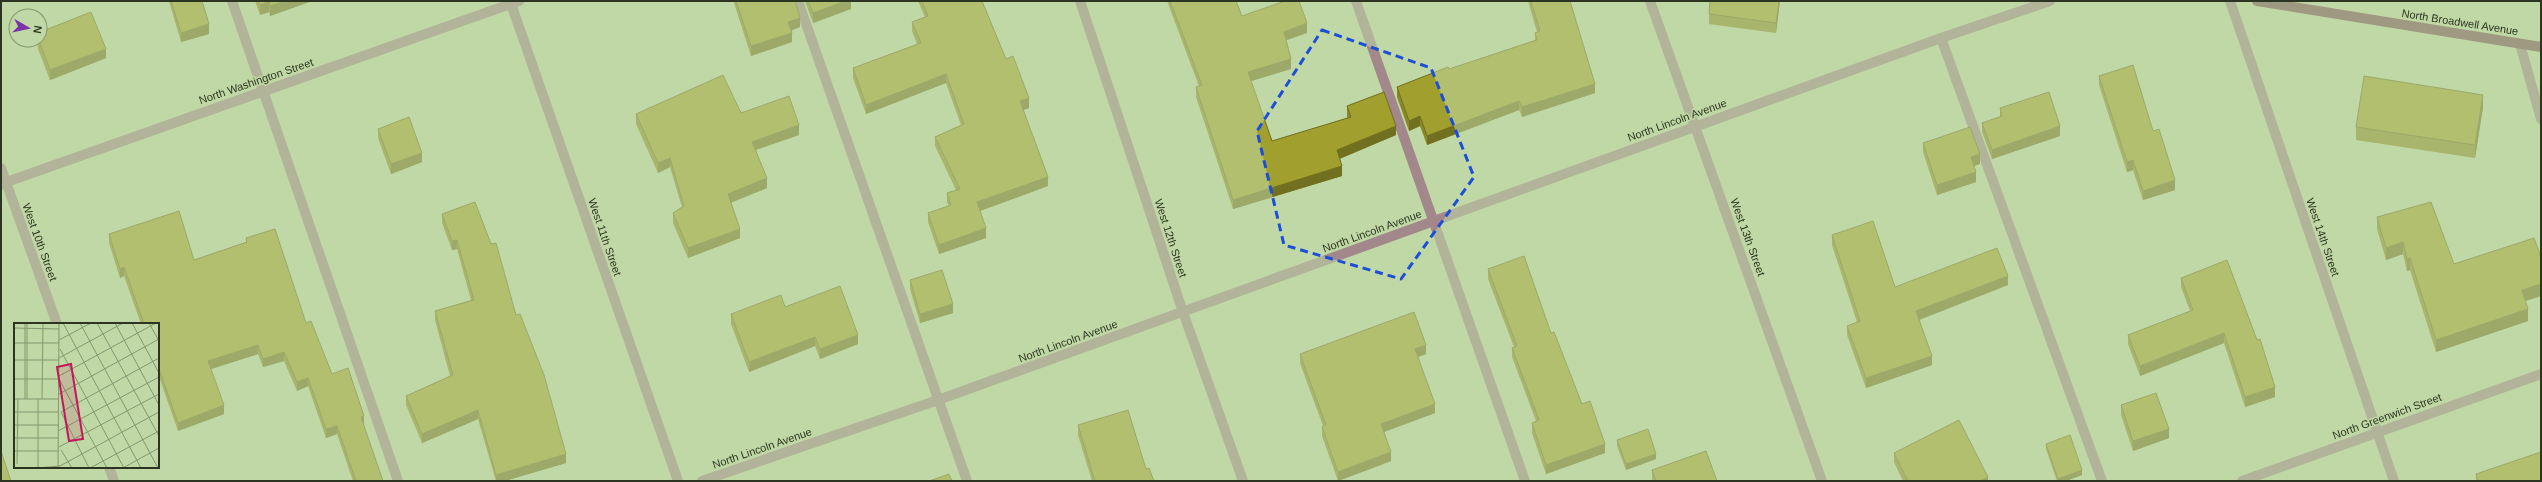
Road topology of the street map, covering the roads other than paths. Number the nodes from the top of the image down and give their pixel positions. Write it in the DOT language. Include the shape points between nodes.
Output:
graph roads {
  1 [pos="232,1"];
  2 [pos="798,1"];
  3 [pos="1080,1"];
  4 [pos="1356,1"];
  5 [pos="1650,1"];
  6 [pos="2050,1"];
  7 [pos="2230,1"];
  8 [pos="2257,1"];
  9 [pos="513,2"];
  10 [pos="1941,38"];
  11 [pos="2520,44"];
  12 [pos="2541,47"];
  13 [pos="264,91"];
  14 [pos="2541,119"];
  15 [pos="1695,126"];
  16 [pos="1,168"];
  17 [pos="3,183"];
  18 [pos="1433,221"];
  19 [pos="1183,312"];
  20 [pos="57,323"];
  21 [pos="2541,374"];
  22 [pos="938,400"];
  23 [pos="2378,432"];
  24 [pos="109,468"];
  25 [pos="114,481"];
  26 [pos="398,481"];
  27 [pos="678,481"];
  28 [pos="702,481"];
  29 [pos="967,481"];
  30 [pos="1244,481"];
  31 [pos="1525,481"];
  32 [pos="1822,481"];
  33 [pos="2102,481"];
  34 [pos="2242,481"];
  35 [pos="2394,481"];
  1 -- 13 [label="street"];
  2 -- 22 [label="street"];
  3 -- 19 [label="street, West 12th Street"];
  4 -- 18 [label="street"];
  5 -- 15 [label="street, West 13th Street"];
  6 -- 10 [label="street, North Lincoln Avenue"];
  7 -- 23 [label="street, West 14th Street"];
  8 -- 11 [label="main road, North Broadwell Avenue"];
  9 -- 13 [label="street, North Washington Street"];
  9 -- 27 [label="street, West 11th Street"];
  10 -- 15 [label="street, North Lincoln Avenue"];
  10 -- 33 [label="street"];
  11 -- 12 [label="main road, North Broadwell Avenue"];
  11 -- 14 [label="street"];
  13 -- 17 [label="street, North Washington Street"];
  13 -- 26 [label="street"];
  15 -- 18 [label="street, North Lincoln Avenue"];
  15 -- 32 [label="street, West 13th Street"];
  16 -- 17 [label="street, West 10th Street"];
  17 -- 20 [label="street, West 10th Street"];
  18 -- 19 [label="street, North Lincoln Avenue"];
  18 -- 31 [label="street"];
  19 -- 22 [label="street, North Lincoln Avenue"];
  19 -- 30 [label="street, West 12th Street"];
  21 -- 23 [label="street, North Greenwich Street"];
  22 -- 28 [label="street, North Lincoln Avenue"];
  22 -- 29 [label="street"];
  23 -- 34 [label="street, North Greenwich Street"];
  23 -- 35 [label="street, West 14th Street"];
  24 -- 25 [label="street"];
}
